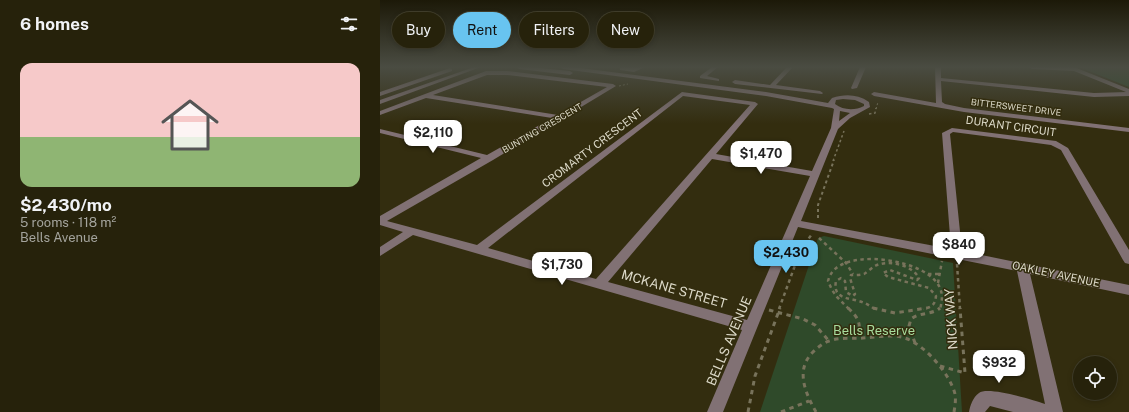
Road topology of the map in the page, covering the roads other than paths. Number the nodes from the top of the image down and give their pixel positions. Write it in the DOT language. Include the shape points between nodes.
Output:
graph roads {
  1 [pos="402,86"];
  2 [pos="423,86"];
  3 [pos="449,86"];
  4 [pos="613,86"];
  5 [pos="709,86"];
  6 [pos="774,86"];
  7 [pos="938,86"];
  8 [pos="1008,86"];
  9 [pos="1115,86"];
  10 [pos="854,88"];
  11 [pos="1129,92"];
  12 [pos="820,93"];
  13 [pos="380,94"];
  14 [pos="874,94"];
  15 [pos="425,95"];
  16 [pos="836,98"];
  17 [pos="793,99"];
  18 [pos="860,99"];
  19 [pos="380,102"];
  20 [pos="943,106"];
  21 [pos="835,107"];
  22 [pos="861,110"];
  23 [pos="380,113"];
  24 [pos="560,117"];
  25 [pos="835,128"];
  26 [pos="1129,130"];
  27 [pos="380,131"];
  28 [pos="710,156"];
  29 [pos="490,158"];
  30 [pos="815,174"];
  31 [pos="380,221"];
  32 [pos="794,223"];
  33 [pos="412,232"];
  34 [pos="478,250"];
  35 [pos="380,252"];
  36 [pos="957,258"];
  37 [pos="1129,260"];
  38 [pos="1022,267"];
  39 [pos="599,284"];
  40 [pos="1129,290"];
  41 [pos="751,327"];
  42 [pos="715,412"];
  43 [pos="977,412"];
  44 [pos="1044,412"];
  45 [pos="1055,412"];
  1 -- 13 [label="street"];
  2 -- 19 [label="street"];
  3 -- 15 [label="street, BUNTING CRESCENT"];
  4 -- 24 [label="street, BUNTING CRESCENT"];
  5 -- 17 [label="street"];
  6 -- 12 [label="street"];
  7 -- 20 [label="street" via="939,102"];
  8 -- 11 [label="street" via="1094,95"];
  9 -- 11 [label="street"];
  10 -- 16 [label="street"];
  10 -- 18 [label="street"];
  14 -- 20 [label="street, BITTERSWEET DRIVE"];
  15 -- 23 [label="street, BUNTING CRESCENT"];
  15 -- 24 [label="street"];
  16 -- 17 [label="street"];
  16 -- 18 [label="street"];
  16 -- 21 [label="street" via="831,101"];
  17 -- 21 [label="street"];
  18 -- 22 [label="street" via="868,105"];
  20 -- 26 [label="street, BITTERSWEET DRIVE"];
  21 -- 22 [label="street" via="849,111"];
  21 -- 25 [label="street"];
  22 -- 25 [label="street"];
  24 -- 29 [label="street, BUNTING CRESCENT"];
  25 -- 30 [label="street, BELLS AVENUE"];
  27 -- 29 [label="street, BUNTING CRESCENT"];
  28 -- 30 [label="street"];
  28 -- 34 [label="street, CROMARTY CRESCENT" via="755,104 682,94"];
  28 -- 39 [label="street, CROMARTY CRESCENT"];
  29 -- 31 [label="street, BUNTING CRESCENT"];
  30 -- 32 [label="street, BELLS AVENUE"];
  31 -- 33 [label="street, MCKANE STREET"];
  32 -- 36 [label="street, OAKLEY AVENUE"];
  32 -- 41 [label="street, BELLS AVENUE"];
  33 -- 34 [label="street, MCKANE STREET"];
  33 -- 35 [label="street"];
  34 -- 39 [label="street, MCKANE STREET"];
  36 -- 37 [label="street, DURANT CIRCUIT" via="946,132 952,130 1052,143 1064,148"];
  36 -- 38 [label="street, OAKLEY AVENUE"];
  38 -- 40 [label="street, OAKLEY AVENUE"];
  38 -- 45 [label="street"];
  39 -- 41 [label="street, MCKANE STREET"];
  41 -- 42 [label="street, BELLS AVENUE"];
  43 -- 44 [label="street" via="984,399 990,398"];
}
